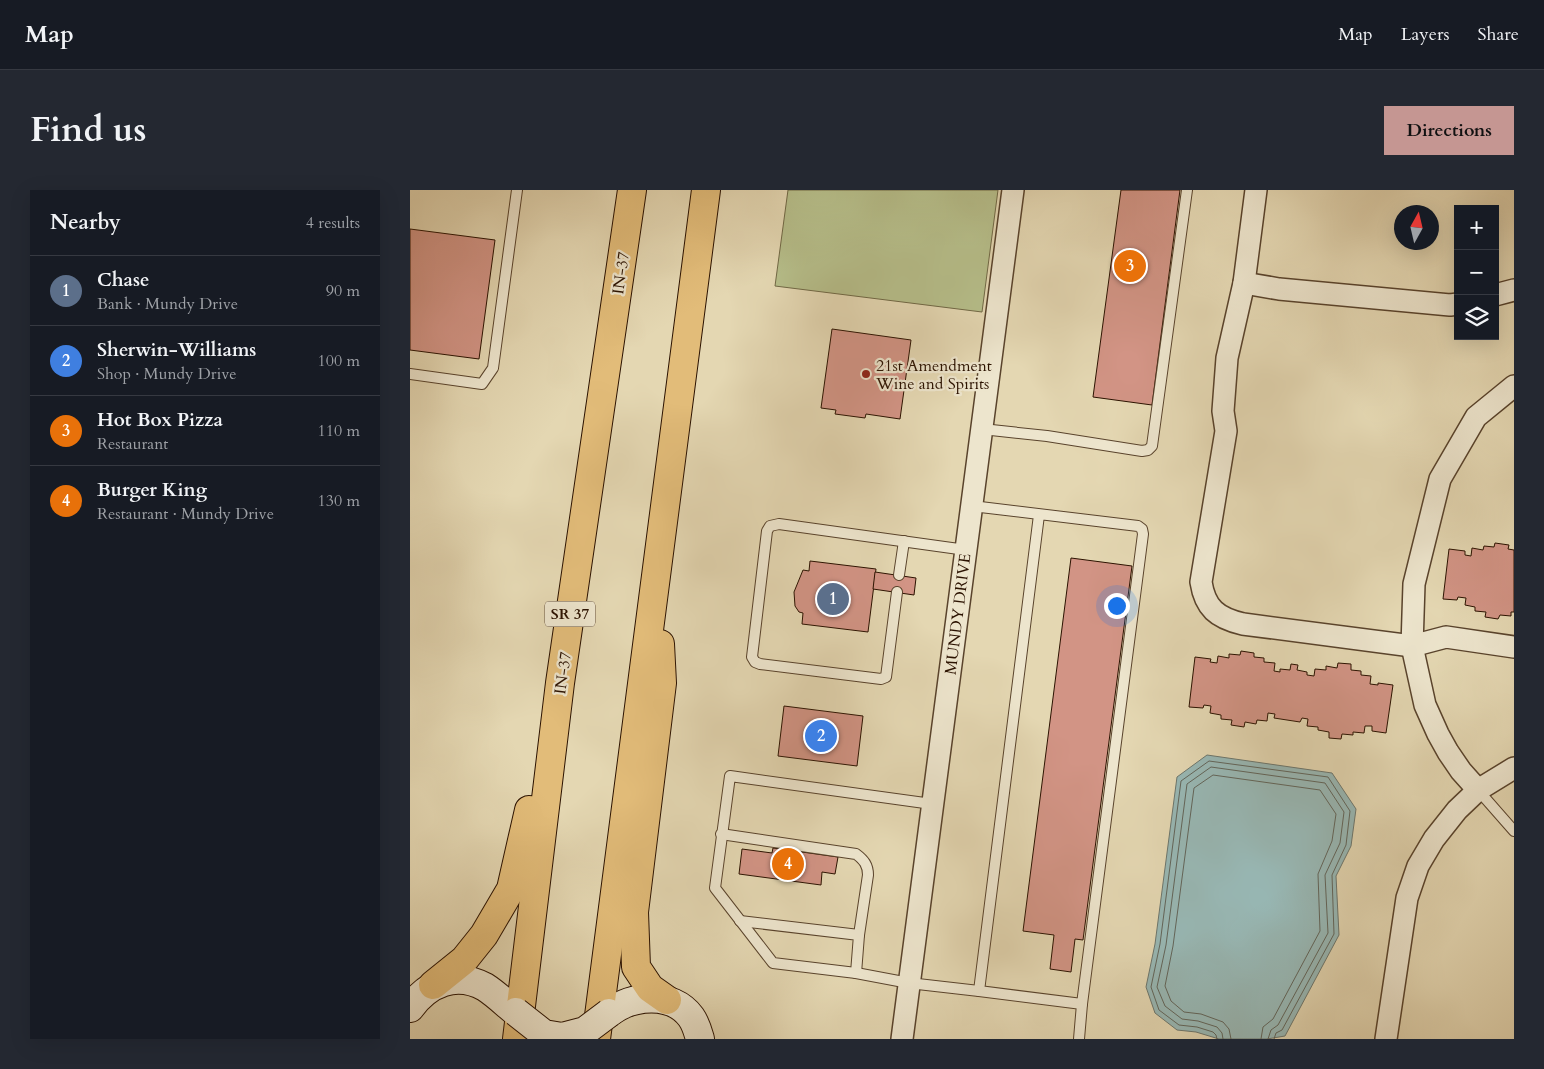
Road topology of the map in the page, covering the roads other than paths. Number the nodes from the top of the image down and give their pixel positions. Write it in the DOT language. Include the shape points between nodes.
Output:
graph roads {
  1 [pos="517,190"];
  2 [pos="632,190"];
  3 [pos="706,190"];
  4 [pos="1013,190"];
  5 [pos="1187,190"];
  6 [pos="1256,190"];
  7 [pos="1244,283"];
  8 [pos="1514,290"];
  9 [pos="1499,294"];
  10 [pos="1454,305"];
  11 [pos="410,374"];
  12 [pos="1514,386"];
  13 [pos="982,428"];
  14 [pos="972,506"];
  15 [pos="1039,515"];
  16 [pos="904,541"];
  17 [pos="966,550"];
  18 [pos="658,559"];
  19 [pos="899,575"];
  20 [pos="897,592"];
  21 [pos="1412,646"];
  22 [pos="1514,647"];
  23 [pos="560,683"];
  24 [pos="1514,768"];
  25 [pos="1478,790"];
  26 [pos="932,804"];
  27 [pos="1514,831"];
  28 [pos="721,834"];
  29 [pos="740,921"];
  30 [pos="859,934"];
  31 [pos="856,973"];
  32 [pos="909,983"];
  33 [pos="979,991"];
  34 [pos="418,998"];
  35 [pos="667,1000"];
  36 [pos="1082,1004"];
  37 [pos="702,1036"];
  38 [pos="1386,1038"];
  39 [pos="517,1039"];
  40 [pos="596,1039"];
  41 [pos="902,1039"];
  42 [pos="1079,1039"];
  1 -- 11 [label="lane" via="493,368 482,384"];
  2 -- 23 [label="highway, IN-37 / SR 37"];
  3 -- 18 [label="highway"];
  4 -- 13 [label="street, MUNDY DRIVE"];
  5 -- 13 [label="lane" via="1152,446 1142,451"];
  6 -- 7 [label="street"];
  7 -- 10 [label="street"];
  7 -- 21 [label="street" via="1227,358 1223,411 1226,431 1201,582 1203,595 1217,614 1229,621"];
  8 -- 9 [label="street"];
  12 -- 21 [label="street" via="1476,417 1440,479 1414,584"];
  13 -- 14 [label="street, MUNDY DRIVE"];
  14 -- 15 [label="lane"];
  14 -- 17 [label="street, MUNDY DRIVE"];
  15 -- 33 [label="lane"];
  15 -- 36 [label="lane" via="1138,526 1143,534"];
  16 -- 17 [label="lane"];
  16 -- 19 [label="lane"];
  16 -- 20 [label="lane" via="779,524 770,526 752,657 760,664 881,679 886,677"];
  17 -- 26 [label="street, MUNDY DRIVE"];
  18 -- 35 [label="highway" via="662,683 634,912 636,967 650,988"];
  18 -- 40 [label="highway"];
  21 -- 22 [label="street" via="1446,638"];
  21 -- 25 [label="street" via="1425,705 1438,734"];
  23 -- 34 [label="highway" via="511,889 484,935 464,960"];
  23 -- 39 [label="highway, IN-37 / SR 37"];
  24 -- 25 [label="street"];
  25 -- 27 [label="lane"];
  25 -- 38 [label="street" via="1434,839 1418,866 1407,898"];
  26 -- 28 [label="lane" via="730,776"];
  26 -- 32 [label="street, MUNDY DRIVE"];
  28 -- 29 [label="lane" via="715,888"];
  28 -- 30 [label="lane" via="856,854 862,858 868,866 868,876"];
  29 -- 30 [label="lane"];
  29 -- 31 [label="lane" via="773,963"];
  30 -- 31 [label="lane"];
  31 -- 32 [label="lane"];
  32 -- 33 [label="lane"];
  32 -- 41 [label="street, MUNDY DRIVE"];
  33 -- 36 [label="lane"];
  34 -- 35 [label="street, bridge" via="452,980 476,983 544,1034 562,1037 585,1031 621,1004 640,999"];
  35 -- 37 [label="street" via="691,1017"];
  36 -- 42 [label="lane"];
}
